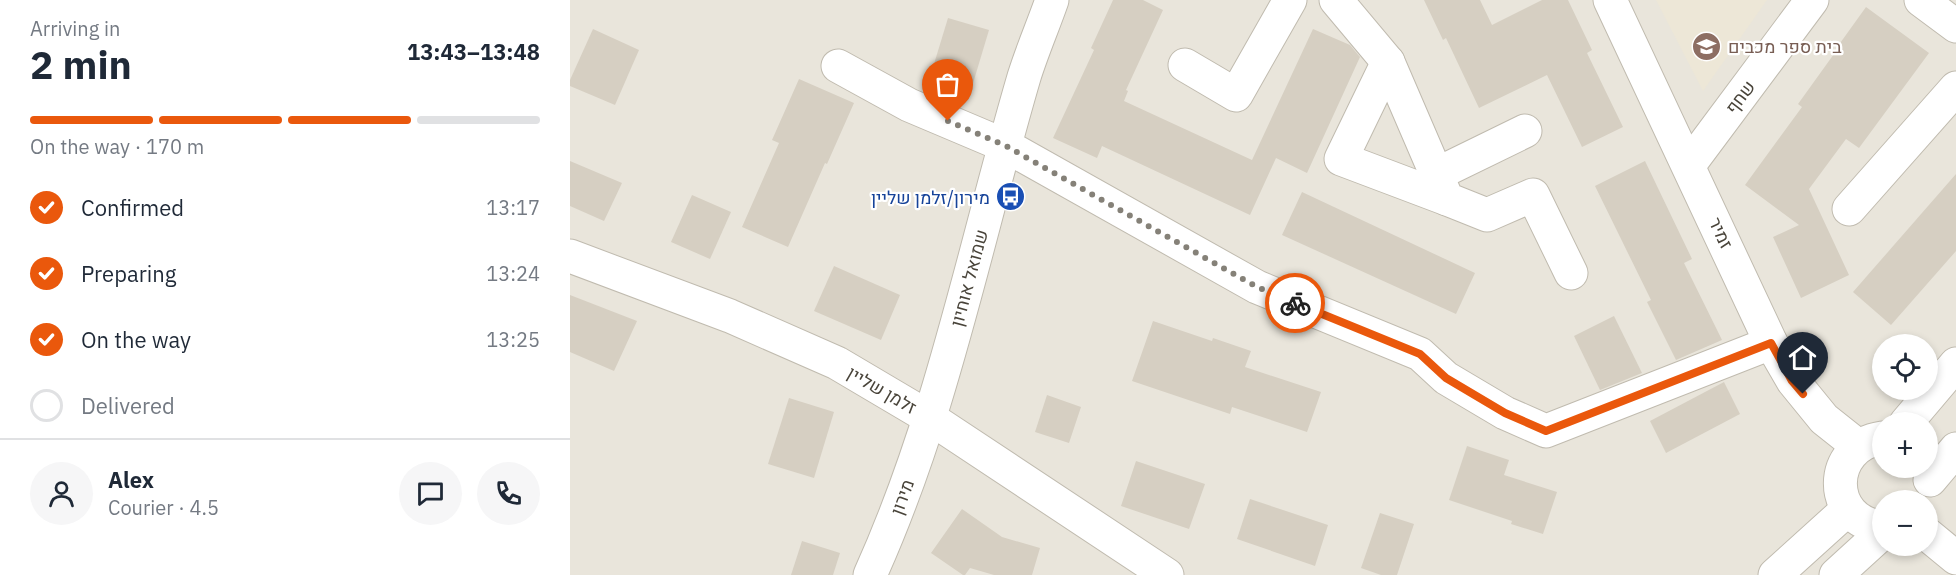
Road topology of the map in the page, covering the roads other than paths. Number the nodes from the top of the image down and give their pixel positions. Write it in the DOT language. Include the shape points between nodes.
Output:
graph roads {
  1 [pos="1052,0"];
  2 [pos="1290,0"];
  3 [pos="1336,0"];
  4 [pos="1610,0"];
  5 [pos="1812,0"];
  6 [pos="1921,0"];
  7 [pos="1956,26"];
  8 [pos="1388,62"];
  9 [pos="1185,65"];
  10 [pos="838,66"];
  11 [pos="1956,88"];
  12 [pos="1526,130"];
  13 [pos="1006,146"];
  14 [pos="1689,165"];
  15 [pos="1442,186"];
  16 [pos="1849,209"];
  17 [pos="570,256"];
  18 [pos="1571,273"];
  19 [pos="1771,343"];
  20 [pos="1956,364"];
  21 [pos="1915,412"];
  22 [pos="930,418"];
  23 [pos="1870,442"];
  24 [pos="1956,449"];
  25 [pos="1928,483"];
  26 [pos="1848,508"];
  27 [pos="1872,526"];
  28 [pos="1872,542"];
  29 [pos="1938,543"];
  30 [pos="1956,558"];
  31 [pos="870,575"];
  32 [pos="1167,575"];
  33 [pos="1776,575"];
  34 [pos="1836,575"];
  1 -- 13 [label="street, שמואל אוחיון" via="1025,75"];
  2 -- 9 [label="street" via="1236,95"];
  3 -- 8 [label="street"];
  4 -- 14 [label="street, זמיר"];
  5 -- 14 [label="street, שחף"];
  6 -- 7 [label="street"];
  8 -- 15 [label="street"];
  8 -- 15 [label="street" via="1341,159"];
  10 -- 13 [label="street" via="909,105"];
  11 -- 16 [label="street"];
  12 -- 15 [label="street"];
  13 -- 19 [label="street" via="1257,287 1420,354 1446,378 1505,413 1546,431"];
  13 -- 22 [label="street, שמואל אוחיון"];
  14 -- 19 [label="street, זמיר"];
  15 -- 18 [label="street" via="1487,215 1533,195"];
  17 -- 22 [label="street, זלמן שליין" via="730,316 837,363"];
  19 -- 23 [label="street, זמיר" via="1792,381 1824,419"];
  20 -- 21 [label="street"];
  22 -- 31 [label="street, מירון"];
  22 -- 32 [label="street, זלמן שליין"];
  23 -- 26 [label="street" via="1849,456 1842,468 1842,496"];
  24 -- 25 [label="street"];
  26 -- 27 [label="street"];
  26 -- 33 [label="street"];
  28 -- 34 [label="street"];
  29 -- 30 [label="street"];
}
